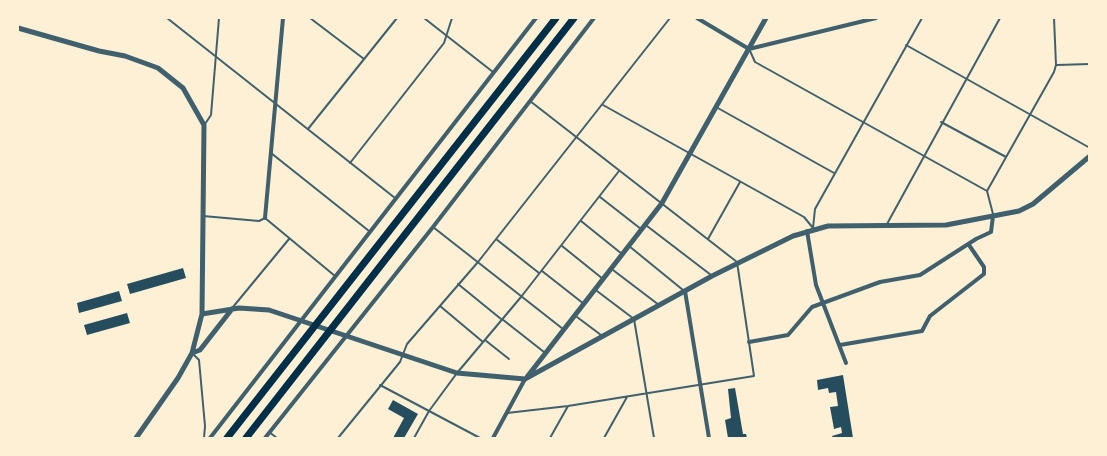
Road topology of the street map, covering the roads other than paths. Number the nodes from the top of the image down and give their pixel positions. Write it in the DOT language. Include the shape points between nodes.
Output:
graph roads {
  1 [pos="167,18"];
  2 [pos="219,18"];
  3 [pos="282,18"];
  4 [pos="310,18"];
  5 [pos="397,18"];
  6 [pos="424,18"];
  7 [pos="452,18"];
  8 [pos="536,18"];
  9 [pos="556,18"];
  10 [pos="574,18"];
  11 [pos="594,18"];
  12 [pos="670,18"];
  13 [pos="697,18"];
  14 [pos="766,18"];
  15 [pos="872,18"];
  16 [pos="922,18"];
  17 [pos="1000,18"];
  18 [pos="1054,18"];
  19 [pos="18,28"];
  20 [pos="448,36"];
  21 [pos="906,45"];
  22 [pos="749,48"];
  23 [pos="215,56"];
  24 [pos="364,59"];
  25 [pos="1090,64"];
  26 [pos="1056,65"];
  27 [pos="493,72"];
  28 [pos="965,78"];
  29 [pos="530,101"];
  30 [pos="275,104"];
  31 [pos="602,104"];
  32 [pos="716,107"];
  33 [pos="1030,114"];
  34 [pos="863,122"];
  35 [pos="941,122"];
  36 [pos="204,125"];
  37 [pos="308,129"];
  38 [pos="576,137"];
  39 [pos="1090,148"];
  40 [pos="271,153"];
  41 [pos="690,153"];
  42 [pos="923,156"];
  43 [pos="1090,156"];
  44 [pos="1006,157"];
  45 [pos="350,162"];
  46 [pos="619,171"];
  47 [pos="835,174"];
  48 [pos="740,181"];
  49 [pos="987,191"];
  50 [pos="600,196"];
  51 [pos="395,198"];
  52 [pos="662,203"];
  53 [pos="203,216"];
  54 [pos="993,216"];
  55 [pos="266,218"];
  56 [pos="581,221"];
  57 [pos="645,224"];
  58 [pos="887,224"];
  59 [pos="433,227"];
  60 [pos="813,228"];
  61 [pos="641,230"];
  62 [pos="807,231"];
  63 [pos="371,232"];
  64 [pos="290,238"];
  65 [pos="496,239"];
  66 [pos="708,239"];
  67 [pos="969,245"];
  68 [pos="561,246"];
  69 [pos="628,246"];
  70 [pos="622,254"];
  71 [pos="478,262"];
  72 [pos="737,262"];
  73 [pos="611,269"];
  74 [pos="541,272"];
  75 [pos="712,276"];
  76 [pos="336,277"];
  77 [pos="603,279"];
  78 [pos="458,284"];
  79 [pos="595,289"];
  80 [pos="685,291"];
  81 [pos="521,296"];
  82 [pos="584,304"];
  83 [pos="824,304"];
  84 [pos="440,306"];
  85 [pos="660,306"];
  86 [pos="232,309"];
  87 [pos="202,314"];
  88 [pos="575,315"];
  89 [pos="634,319"];
  90 [pos="502,320"];
  91 [pos="564,330"];
  92 [pos="346,335"];
  93 [pos="603,337"];
  94 [pos="484,341"];
  95 [pos="749,342"];
  96 [pos="840,344"];
  97 [pos="192,353"];
  98 [pos="545,353"];
  99 [pos="403,354"];
  100 [pos="508,359"];
  101 [pos="846,363"];
  102 [pos="457,373"];
  103 [pos="525,379"];
  104 [pos="700,385"];
  105 [pos="380,386"];
  106 [pos="647,393"];
  107 [pos="628,396"];
  108 [pos="568,406"];
  109 [pos="429,411"];
  110 [pos="507,413"];
  111 [pos="269,432"];
  112 [pos="136,438"];
  113 [pos="204,438"];
  114 [pos="210,438"];
  115 [pos="227,438"];
  116 [pos="246,438"];
  117 [pos="264,438"];
  118 [pos="277,438"];
  119 [pos="338,438"];
  120 [pos="414,438"];
  121 [pos="480,438"];
  122 [pos="493,438"];
  123 [pos="550,438"];
  124 [pos="604,438"];
  125 [pos="654,438"];
  126 [pos="709,438"];
  1 -- 23 [label="lane"];
  2 -- 23 [label="lane"];
  3 -- 30 [label="street"];
  4 -- 24 [label="lane"];
  5 -- 24 [label="lane"];
  6 -- 20 [label="lane"];
  7 -- 20 [label="lane"];
  8 -- 27 [label="street"];
  9 -- 115 [label="highway"];
  10 -- 116 [label="highway"];
  11 -- 29 [label="street"];
  12 -- 31 [label="lane"];
  13 -- 22 [label="street"];
  14 -- 22 [label="street"];
  15 -- 22 [label="street"];
  16 -- 21 [label="lane"];
  17 -- 28 [label="lane"];
  18 -- 26 [label="lane"];
  19 -- 36 [label="street" via="158,68 183,88"];
  20 -- 27 [label="lane"];
  20 -- 45 [label="lane"];
  21 -- 28 [label="lane"];
  21 -- 34 [label="lane"];
  22 -- 32 [label="street"];
  22 -- 34 [label="lane" via="755,62"];
  23 -- 30 [label="lane"];
  23 -- 36 [label="lane" via="211,115"];
  24 -- 37 [label="lane"];
  25 -- 26 [label="lane"];
  26 -- 33 [label="lane"];
  27 -- 51 [label="street"];
  28 -- 33 [label="lane"];
  28 -- 35 [label="lane"];
  29 -- 38 [label="lane"];
  29 -- 59 [label="street"];
  30 -- 37 [label="lane"];
  30 -- 40 [label="street"];
  31 -- 38 [label="lane"];
  31 -- 41 [label="lane"];
  32 -- 41 [label="street"];
  32 -- 47 [label="lane"];
  33 -- 39 [label="lane"];
  33 -- 44 [label="lane"];
  34 -- 42 [label="lane"];
  34 -- 47 [label="lane"];
  35 -- 42 [label="lane"];
  35 -- 44 [label="lane"];
  36 -- 53 [label="street"];
  37 -- 45 [label="lane"];
  38 -- 46 [label="lane"];
  38 -- 65 [label="lane"];
  40 -- 55 [label="street"];
  40 -- 63 [label="lane"];
  41 -- 48 [label="lane"];
  41 -- 52 [label="street"];
  42 -- 49 [label="lane"];
  42 -- 58 [label="lane"];
  43 -- 54 [label="street" via="1033,204 1019,211"];
  44 -- 49 [label="lane"];
  45 -- 51 [label="lane"];
  46 -- 50 [label="lane"];
  46 -- 52 [label="lane"];
  47 -- 60 [label="lane" via="815,209"];
  48 -- 60 [label="lane" via="804,217"];
  48 -- 66 [label="lane"];
  49 -- 54 [label="lane"];
  50 -- 56 [label="lane"];
  50 -- 61 [label="lane"];
  51 -- 63 [label="street"];
  52 -- 57 [label="street"];
  52 -- 66 [label="lane"];
  53 -- 55 [label="lane" via="259,221"];
  53 -- 87 [label="street"];
  54 -- 58 [label="street" via="946,225"];
  54 -- 67 [label="street" via="991,232"];
  55 -- 64 [label="lane"];
  56 -- 68 [label="lane"];
  56 -- 70 [label="lane"];
  57 -- 61 [label="street"];
  57 -- 75 [label="lane"];
  58 -- 60 [label="street"];
  59 -- 71 [label="lane"];
  59 -- 92 [label="street"];
  60 -- 62 [label="street"];
  61 -- 69 [label="street"];
  62 -- 72 [label="street"];
  62 -- 83 [label="street" via="816,285"];
  63 -- 76 [label="street"];
  64 -- 76 [label="lane"];
  64 -- 86 [label="lane"];
  65 -- 71 [label="lane"];
  65 -- 74 [label="lane"];
  66 -- 72 [label="lane"];
  67 -- 83 [label="street" via="920,275 880,282"];
  67 -- 96 [label="street" via="984,267 984,274 930,316 922,331"];
  68 -- 74 [label="lane"];
  68 -- 77 [label="lane"];
  69 -- 70 [label="street"];
  69 -- 80 [label="lane"];
  70 -- 73 [label="street"];
  71 -- 78 [label="lane"];
  71 -- 81 [label="lane"];
  72 -- 75 [label="street"];
  72 -- 95 [label="lane"];
  73 -- 77 [label="street"];
  73 -- 85 [label="lane"];
  74 -- 81 [label="lane"];
  74 -- 82 [label="lane"];
  75 -- 80 [label="street"];
  76 -- 114 [label="street"];
  77 -- 79 [label="street"];
  78 -- 84 [label="lane"];
  78 -- 90 [label="lane"];
  79 -- 82 [label="street"];
  79 -- 89 [label="lane"];
  80 -- 85 [label="street"];
  80 -- 104 [label="street"];
  81 -- 90 [label="lane"];
  81 -- 91 [label="lane"];
  82 -- 88 [label="street"];
  83 -- 95 [label="street" via="806,311 788,335"];
  83 -- 96 [label="street"];
  84 -- 94 [label="lane"];
  84 -- 99 [label="lane" via="407,344"];
  85 -- 89 [label="street"];
  86 -- 87 [label="street"];
  86 -- 92 [label="street" via="269,310"];
  86 -- 97 [label="street" via="200,350"];
  87 -- 97 [label="street"];
  88 -- 91 [label="street"];
  88 -- 93 [label="lane"];
  89 -- 93 [label="street"];
  89 -- 106 [label="lane"];
  90 -- 94 [label="lane"];
  90 -- 98 [label="lane"];
  91 -- 98 [label="street"];
  92 -- 99 [label="street"];
  92 -- 111 [label="street"];
  93 -- 103 [label="street"];
  94 -- 100 [label="lane"];
  94 -- 102 [label="lane"];
  95 -- 104 [label="lane" via="754,376"];
  96 -- 101 [label="street"];
  97 -- 112 [label="street"];
  97 -- 113 [label="lane" via="200,360"];
  98 -- 103 [label="street"];
  99 -- 102 [label="street"];
  99 -- 105 [label="lane"];
  102 -- 103 [label="street"];
  102 -- 109 [label="lane"];
  103 -- 110 [label="street"];
  104 -- 106 [label="lane"];
  104 -- 126 [label="street"];
  105 -- 109 [label="lane"];
  105 -- 119 [label="lane"];
  106 -- 107 [label="lane"];
  106 -- 125 [label="lane"];
  107 -- 108 [label="lane"];
  107 -- 124 [label="lane"];
  108 -- 110 [label="lane"];
  108 -- 123 [label="lane"];
  109 -- 120 [label="lane"];
  109 -- 121 [label="lane"];
  110 -- 122 [label="street"];
  111 -- 117 [label="street"];
  111 -- 118 [label="lane"];
}
